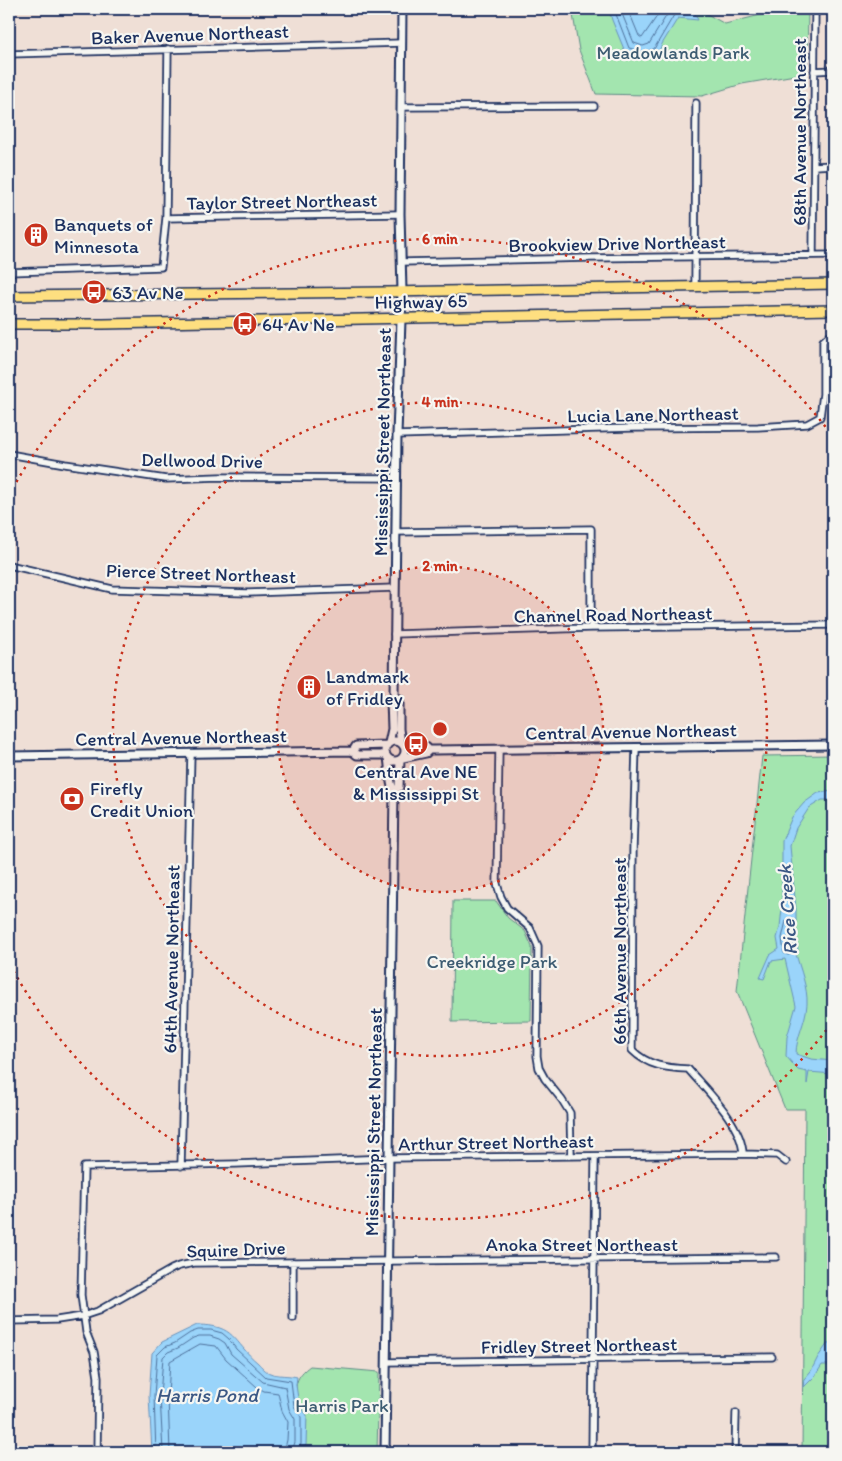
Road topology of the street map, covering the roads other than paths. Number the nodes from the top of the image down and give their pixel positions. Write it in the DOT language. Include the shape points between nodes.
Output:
graph roads {
  1 [pos="402,9"];
  2 [pos="815,9"];
  3 [pos="402,43"];
  4 [pos="168,49"];
  5 [pos="9,54"];
  6 [pos="833,70"];
  7 [pos="814,71"];
  8 [pos="696,103"];
  9 [pos="594,106"];
  10 [pos="402,107"];
  11 [pos="833,165"];
  12 [pos="814,166"];
  13 [pos="400,214"];
  14 [pos="166,218"];
  15 [pos="813,255"];
  16 [pos="833,255"];
  17 [pos="695,256"];
  18 [pos="402,262"];
  19 [pos="9,272"];
  20 [pos="833,284"];
  21 [pos="695,286"];
  22 [pos="402,291"];
  23 [pos="9,296"];
  24 [pos="833,310"];
  25 [pos="401,318"];
  26 [pos="9,324"];
  27 [pos="833,335"];
  28 [pos="397,435"];
  29 [pos="9,454"];
  30 [pos="396,478"];
  31 [pos="396,532"];
  32 [pos="9,565"];
  33 [pos="395,588"];
  34 [pos="833,625"];
  35 [pos="591,628"];
  36 [pos="394,634"];
  37 [pos="394,696"];
  38 [pos="388,744"];
  39 [pos="403,744"];
  40 [pos="833,745"];
  41 [pos="636,747"];
  42 [pos="499,749"];
  43 [pos="429,750"];
  44 [pos="353,751"];
  45 [pos="191,754"];
  46 [pos="9,756"];
  47 [pos="387,756"];
  48 [pos="401,759"];
  49 [pos="394,792"];
  50 [pos="743,1154"];
  51 [pos="571,1156"];
  52 [pos="595,1156"];
  53 [pos="389,1158"];
  54 [pos="786,1162"];
  55 [pos="181,1166"];
  56 [pos="776,1257"];
  57 [pos="595,1258"];
  58 [pos="388,1260"];
  59 [pos="293,1262"];
  60 [pos="83,1316"];
  61 [pos="293,1318"];
  62 [pos="9,1321"];
  63 [pos="772,1357"];
  64 [pos="594,1360"];
  65 [pos="386,1362"];
  66 [pos="736,1413"];
  67 [pos="97,1452"];
  68 [pos="385,1452"];
  69 [pos="592,1452"];
  70 [pos="735,1452"];
  1 -- 3 [label="street, Mississippi Street Northeast"];
  2 -- 7 [label="street, 68th Avenue Northeast"];
  3 -- 4 [label="street, Baker Avenue Northeast"];
  3 -- 10 [label="street, Mississippi Street Northeast"];
  4 -- 5 [label="street, Baker Avenue Northeast"];
  4 -- 14 [label="street"];
  6 -- 7 [label="street"];
  7 -- 12 [label="street, 68th Avenue Northeast"];
  8 -- 17 [label="street"];
  9 -- 10 [label="street"];
  10 -- 13 [label="street, Mississippi Street Northeast"];
  11 -- 12 [label="street"];
  12 -- 15 [label="street, 68th Avenue Northeast"];
  13 -- 14 [label="street, Taylor Street Northeast"];
  13 -- 18 [label="street, Mississippi Street Northeast"];
  14 -- 19 [label="street" via="161,267"];
  15 -- 16 [label="street, Brookview Drive Northeast"];
  15 -- 17 [label="street, Brookview Drive Northeast"];
  17 -- 18 [label="street, Brookview Drive Northeast"];
  17 -- 21 [label="street"];
  18 -- 22 [label="street, Mississippi Street Northeast"];
  20 -- 21 [label="highway, Highway 65"];
  21 -- 22 [label="highway, Highway 65"];
  22 -- 23 [label="highway, Highway 65"];
  22 -- 25 [label="street, Mississippi Street Northeast"];
  24 -- 25 [label="highway, Highway 65"];
  25 -- 26 [label="highway, Highway 65"];
  25 -- 28 [label="street, Mississippi Street Northeast"];
  27 -- 28 [label="street, Lucia Lane Northeast" via="823,341 820,417 807,424 758,428"];
  28 -- 30 [label="street, Mississippi Street Northeast"];
  29 -- 30 [label="street, Dellwood Drive" via="166,479"];
  30 -- 31 [label="street, Mississippi Street Northeast"];
  31 -- 33 [label="street, Mississippi Street Northeast"];
  31 -- 35 [label="street" via="591,529"];
  32 -- 33 [label="street, Pierce Street Northeast" via="112,589 248,593"];
  33 -- 36 [label="street, Mississippi Street Northeast"];
  34 -- 35 [label="street, Channel Road Northeast"];
  35 -- 36 [label="street, Channel Road Northeast"];
  36 -- 37 [label="street, Mississippi Street Northeast"];
  37 -- 38 [label="street, Mississippi Street Northeast"];
  37 -- 39 [label="street, Mississippi Street Northeast" via="399,699 399,729"];
  38 -- 39 [label="street" via="395,740"];
  38 -- 44 [label="street, Central Avenue Northeast" via="356,746"];
  38 -- 47 [label="street"];
  39 -- 43 [label="street, Central Avenue Northeast"];
  39 -- 48 [label="street" via="405,752"];
  40 -- 41 [label="street, Central Avenue Northeast"];
  41 -- 42 [label="street, Central Avenue Northeast"];
  41 -- 50 [label="street, 66th Avenue Northeast" via="632,1050 642,1060 668,1068 688,1069 735,1128"];
  42 -- 43 [label="street, Central Avenue Northeast"];
  42 -- 51 [label="street" via="498,884 506,908 530,928 538,946 537,1056 544,1079 570,1113"];
  43 -- 48 [label="street, Central Avenue Northeast"];
  44 -- 45 [label="street, Central Avenue Northeast"];
  44 -- 47 [label="street, Central Avenue Northeast" via="356,755"];
  45 -- 46 [label="street, Central Avenue Northeast"];
  45 -- 55 [label="street, 64th Avenue Northeast"];
  47 -- 48 [label="street" via="393,761"];
  47 -- 49 [label="street, Mississippi Street Northeast" via="391,770 390,786"];
  48 -- 49 [label="street, Mississippi Street Northeast" via="398,787"];
  49 -- 53 [label="street, Mississippi Street Northeast"];
  50 -- 52 [label="street, Arthur Street Northeast"];
  50 -- 54 [label="street, Arthur Street Northeast" via="777,1155"];
  51 -- 52 [label="street, Arthur Street Northeast"];
  51 -- 53 [label="street, Arthur Street Northeast"];
  52 -- 57 [label="street"];
  53 -- 55 [label="street, Arthur Street Northeast"];
  53 -- 58 [label="street, Mississippi Street Northeast"];
  55 -- 60 [label="street, Arthur Street Northeast" via="84,1167"];
  56 -- 57 [label="street, Anoka Street Northeast"];
  57 -- 58 [label="street, Anoka Street Northeast"];
  57 -- 64 [label="street"];
  58 -- 59 [label="street, Squire Drive"];
  58 -- 65 [label="street, Mississippi Street Northeast"];
  59 -- 60 [label="street, Squire Drive" via="187,1264"];
  59 -- 61 [label="street"];
  60 -- 62 [label="street, Squire Drive"];
  60 -- 67 [label="street" via="98,1370"];
  63 -- 64 [label="street, Fridley Street Northeast"];
  64 -- 65 [label="street, Fridley Street Northeast"];
  64 -- 69 [label="street"];
  65 -- 68 [label="street, Mississippi Street Northeast"];
  66 -- 70 [label="street"];
}
